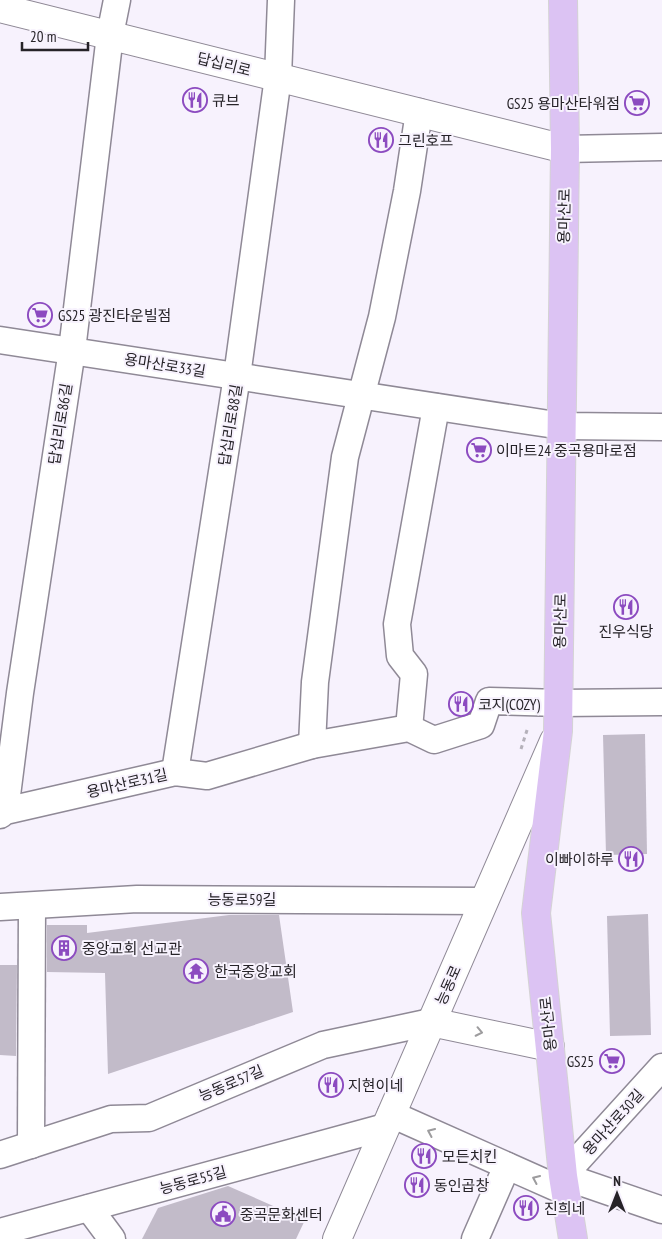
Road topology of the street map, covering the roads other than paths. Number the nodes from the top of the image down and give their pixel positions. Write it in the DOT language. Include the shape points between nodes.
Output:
graph roads {
  1 [pos="117,0"];
  2 [pos="281,0"];
  3 [pos="563,0"];
  4 [pos="0,8"];
  5 [pos="110,35"];
  6 [pos="278,77"];
  7 [pos="419,112"];
  8 [pos="662,147"];
  9 [pos="565,149"];
  10 [pos="0,340"];
  11 [pos="72,350"];
  12 [pos="237,376"];
  13 [pos="360,395"];
  14 [pos="436,406"];
  15 [pos="562,426"];
  16 [pos="662,427"];
  17 [pos="10,692"];
  18 [pos="662,702"];
  19 [pos="559,703"];
  20 [pos="409,728"];
  21 [pos="558,731"];
  22 [pos="312,745"];
  23 [pos="175,772"];
  24 [pos="3,813"];
  25 [pos="484,901"];
  26 [pos="32,906"];
  27 [pos="0,907"];
  28 [pos="432,1022"];
  29 [pos="550,1047"];
  30 [pos="662,1068"];
  31 [pos="388,1120"];
  32 [pos="31,1145"];
  33 [pos="0,1155"];
  34 [pos="507,1166"];
  35 [pos="564,1184"];
  36 [pos="89,1208"];
  37 [pos="662,1210"];
  38 [pos="0,1232"];
  39 [pos="112,1239"];
  40 [pos="336,1239"];
  41 [pos="475,1239"];
  42 [pos="573,1239"];
  1 -- 5 [label="street, 답십리로86길"];
  2 -- 6 [label="street, 답십리로88길"];
  3 -- 9 [label="main road, 용마산로"];
  4 -- 5 [label="main road, 답십리로"];
  5 -- 6 [label="main road, 답십리로"];
  5 -- 11 [label="street, 답십리로86길"];
  6 -- 7 [label="main road, 답십리로"];
  6 -- 12 [label="street, 답십리로88길"];
  7 -- 9 [label="main road, 답십리로"];
  7 -- 13 [label="street" via="382,317"];
  8 -- 9 [label="street"];
  9 -- 15 [label="main road, 용마산로"];
  10 -- 11 [label="street, 용마산로33길"];
  11 -- 12 [label="street, 용마산로33길"];
  11 -- 17 [label="street, 답십리로86길"];
  12 -- 13 [label="street, 용마산로33길"];
  12 -- 23 [label="street, 답십리로88길"];
  13 -- 14 [label="street, 용마산로33길"];
  13 -- 22 [label="street" via="345,457 315,682"];
  14 -- 15 [label="street, 용마산로33길"];
  14 -- 20 [label="street" via="397,624 400,656 414,674"];
  15 -- 16 [label="street, 용마산로33길"];
  15 -- 19 [label="main road, 용마산로"];
  17 -- 24 [label="street, 답십리로86길"];
  18 -- 19 [label="street"];
  19 -- 20 [label="street" via="489,701 482,725 434,740"];
  19 -- 21 [label="main road, 용마산로"];
  20 -- 22 [label="street, 용마산로31길"];
  21 -- 25 [label="main road, 능동로"];
  21 -- 29 [label="main road, 용마산로" via="536,913"];
  22 -- 23 [label="street, 용마산로31길" via="207,776"];
  23 -- 24 [label="street, 용마산로31길"];
  25 -- 26 [label="street, 능동로59길" via="137,899"];
  25 -- 28 [label="main road, 능동로"];
  26 -- 27 [label="street, 능동로59길"];
  26 -- 32 [label="street"];
  28 -- 29 [label="main road, one-way"];
  28 -- 31 [label="main road, 능동로"];
  28 -- 32 [label="street, 능동로57길" via="323,1045 148,1118 112,1119"];
  29 -- 35 [label="main road, 용마산로"];
  30 -- 35 [label="street, 용마산로30길"];
  34 -- 31 [label="street, one-way"];
  31 -- 36 [label="street, 능동로55길"];
  31 -- 40 [label="main road, 능동로"];
  32 -- 33 [label="street, 능동로57길"];
  35 -- 34 [label="street, one-way"];
  34 -- 41 [label="street"];
  35 -- 37 [label="street"];
  35 -- 42 [label="main road, 용마산로"];
  36 -- 38 [label="street, 능동로55길"];
  36 -- 39 [label="street"];
}
